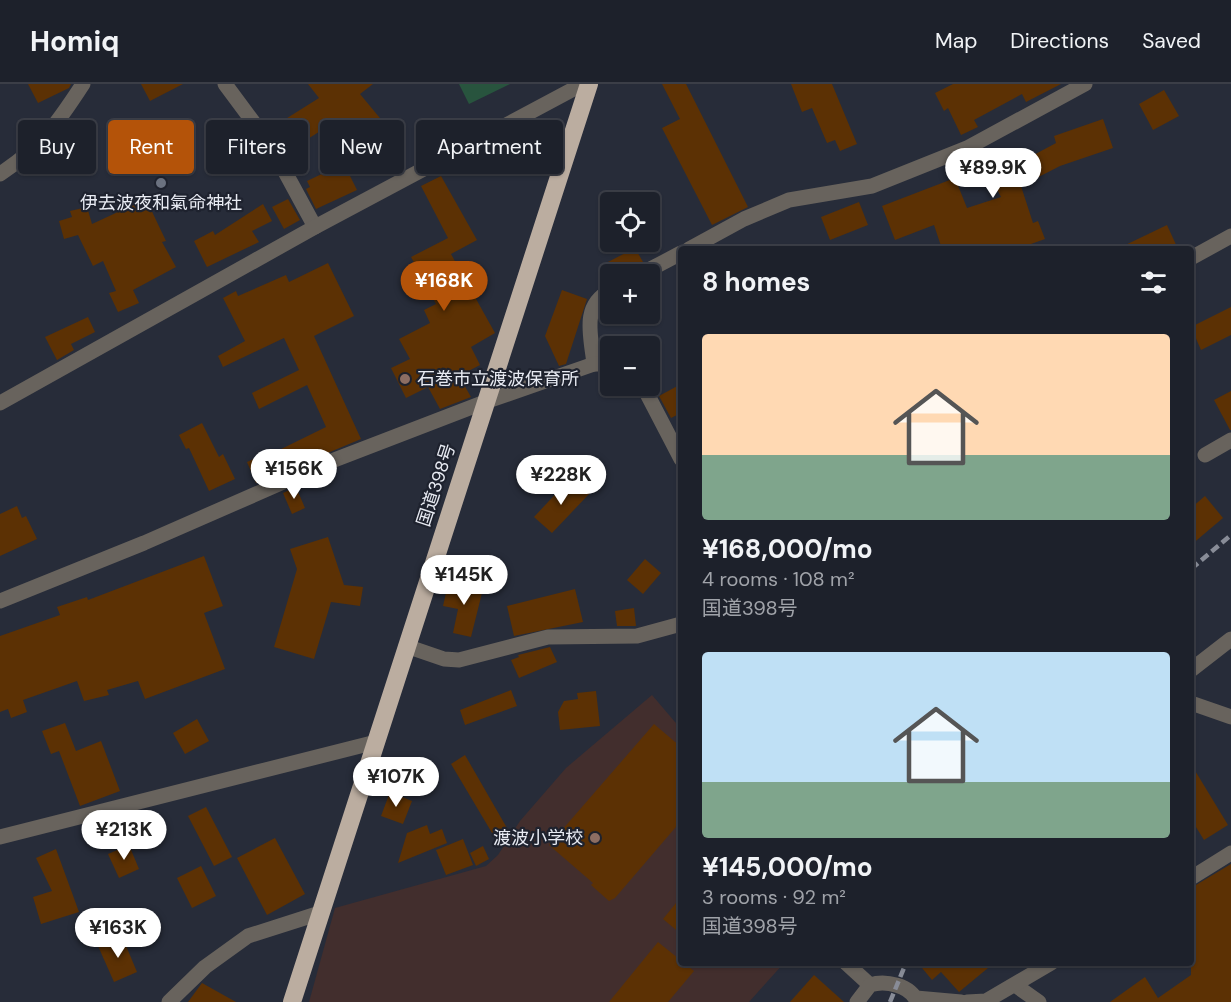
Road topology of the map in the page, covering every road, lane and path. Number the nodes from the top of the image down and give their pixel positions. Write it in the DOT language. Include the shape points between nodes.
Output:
graph roads {
  1 [pos="83,84"];
  2 [pos="225,84"];
  3 [pos="583,84"];
  4 [pos="589,84"];
  5 [pos="1085,84"];
  6 [pos="0,174"];
  7 [pos="315,227"];
  8 [pos="1231,236"];
  9 [pos="694,246"];
  10 [pos="678,255"];
  11 [pos="1194,256"];
  12 [pos="660,264"];
  13 [pos="600,298"];
  14 [pos="594,364"];
  15 [pos="600,364"];
  16 [pos="648,396"];
  17 [pos="485,402"];
  18 [pos="0,403"];
  19 [pos="1231,440"];
  20 [pos="678,453"];
  21 [pos="1205,455"];
  22 [pos="0,601"];
  23 [pos="678,625"];
  24 [pos="1231,639"];
  25 [pos="406,646"];
  26 [pos="1194,668"];
  27 [pos="1194,704"];
  28 [pos="1231,717"];
  29 [pos="376,742"];
  30 [pos="0,837"];
  31 [pos="1231,853"];
  32 [pos="1194,876"];
  33 [pos="320,913"];
  34 [pos="849,966"];
  35 [pos="1046,966"];
  36 [pos="870,985"];
  37 [pos="1015,985"];
  38 [pos="916,1000"];
  39 [pos="170,1002"];
  40 [pos="292,1002"];
  41 [pos="856,1002"];
  42 [pos="961,1002"];
  43 [pos="967,1002"];
  44 [pos="1039,1002"];
  1 -- 6 [label="street" via="56,126 30,155"];
  2 -- 7 [label="street" via="271,146"];
  3 -- 7 [label="street"];
  4 -- 17 [label="highway, 国道398号"];
  5 -- 9 [label="street" via="967,148 872,186 789,200"];
  7 -- 18 [label="street"];
  8 -- 11 [label="street"];
  10 -- 12 [label="street"];
  13 -- 14 [label="street" via="589,319"];
  14 -- 15 [label="street"];
  14 -- 17 [label="street"];
  16 -- 20 [label="street"];
  17 -- 22 [label="street" via="329,462"];
  17 -- 25 [label="highway, 国道398号"];
  19 -- 21 [label="street"];
  23 -- 25 [label="street" via="637,636 548,637 459,660"];
  24 -- 26 [label="street"];
  25 -- 29 [label="highway, 国道398号"];
  27 -- 28 [label="street"];
  29 -- 30 [label="street"];
  29 -- 33 [label="highway, 国道398号"];
  31 -- 32 [label="street"];
  33 -- 39 [label="street" via="248,936 205,967"];
  33 -- 40 [label="highway, 国道398号"];
  34 -- 36 [label="street"];
  35 -- 37 [label="street"];
  36 -- 38 [label="street" via="892,983"];
  36 -- 41 [label="street"];
  37 -- 43 [label="street" via="986,1001"];
  37 -- 44 [label="street"];
  38 -- 42 [label="street"];
}
